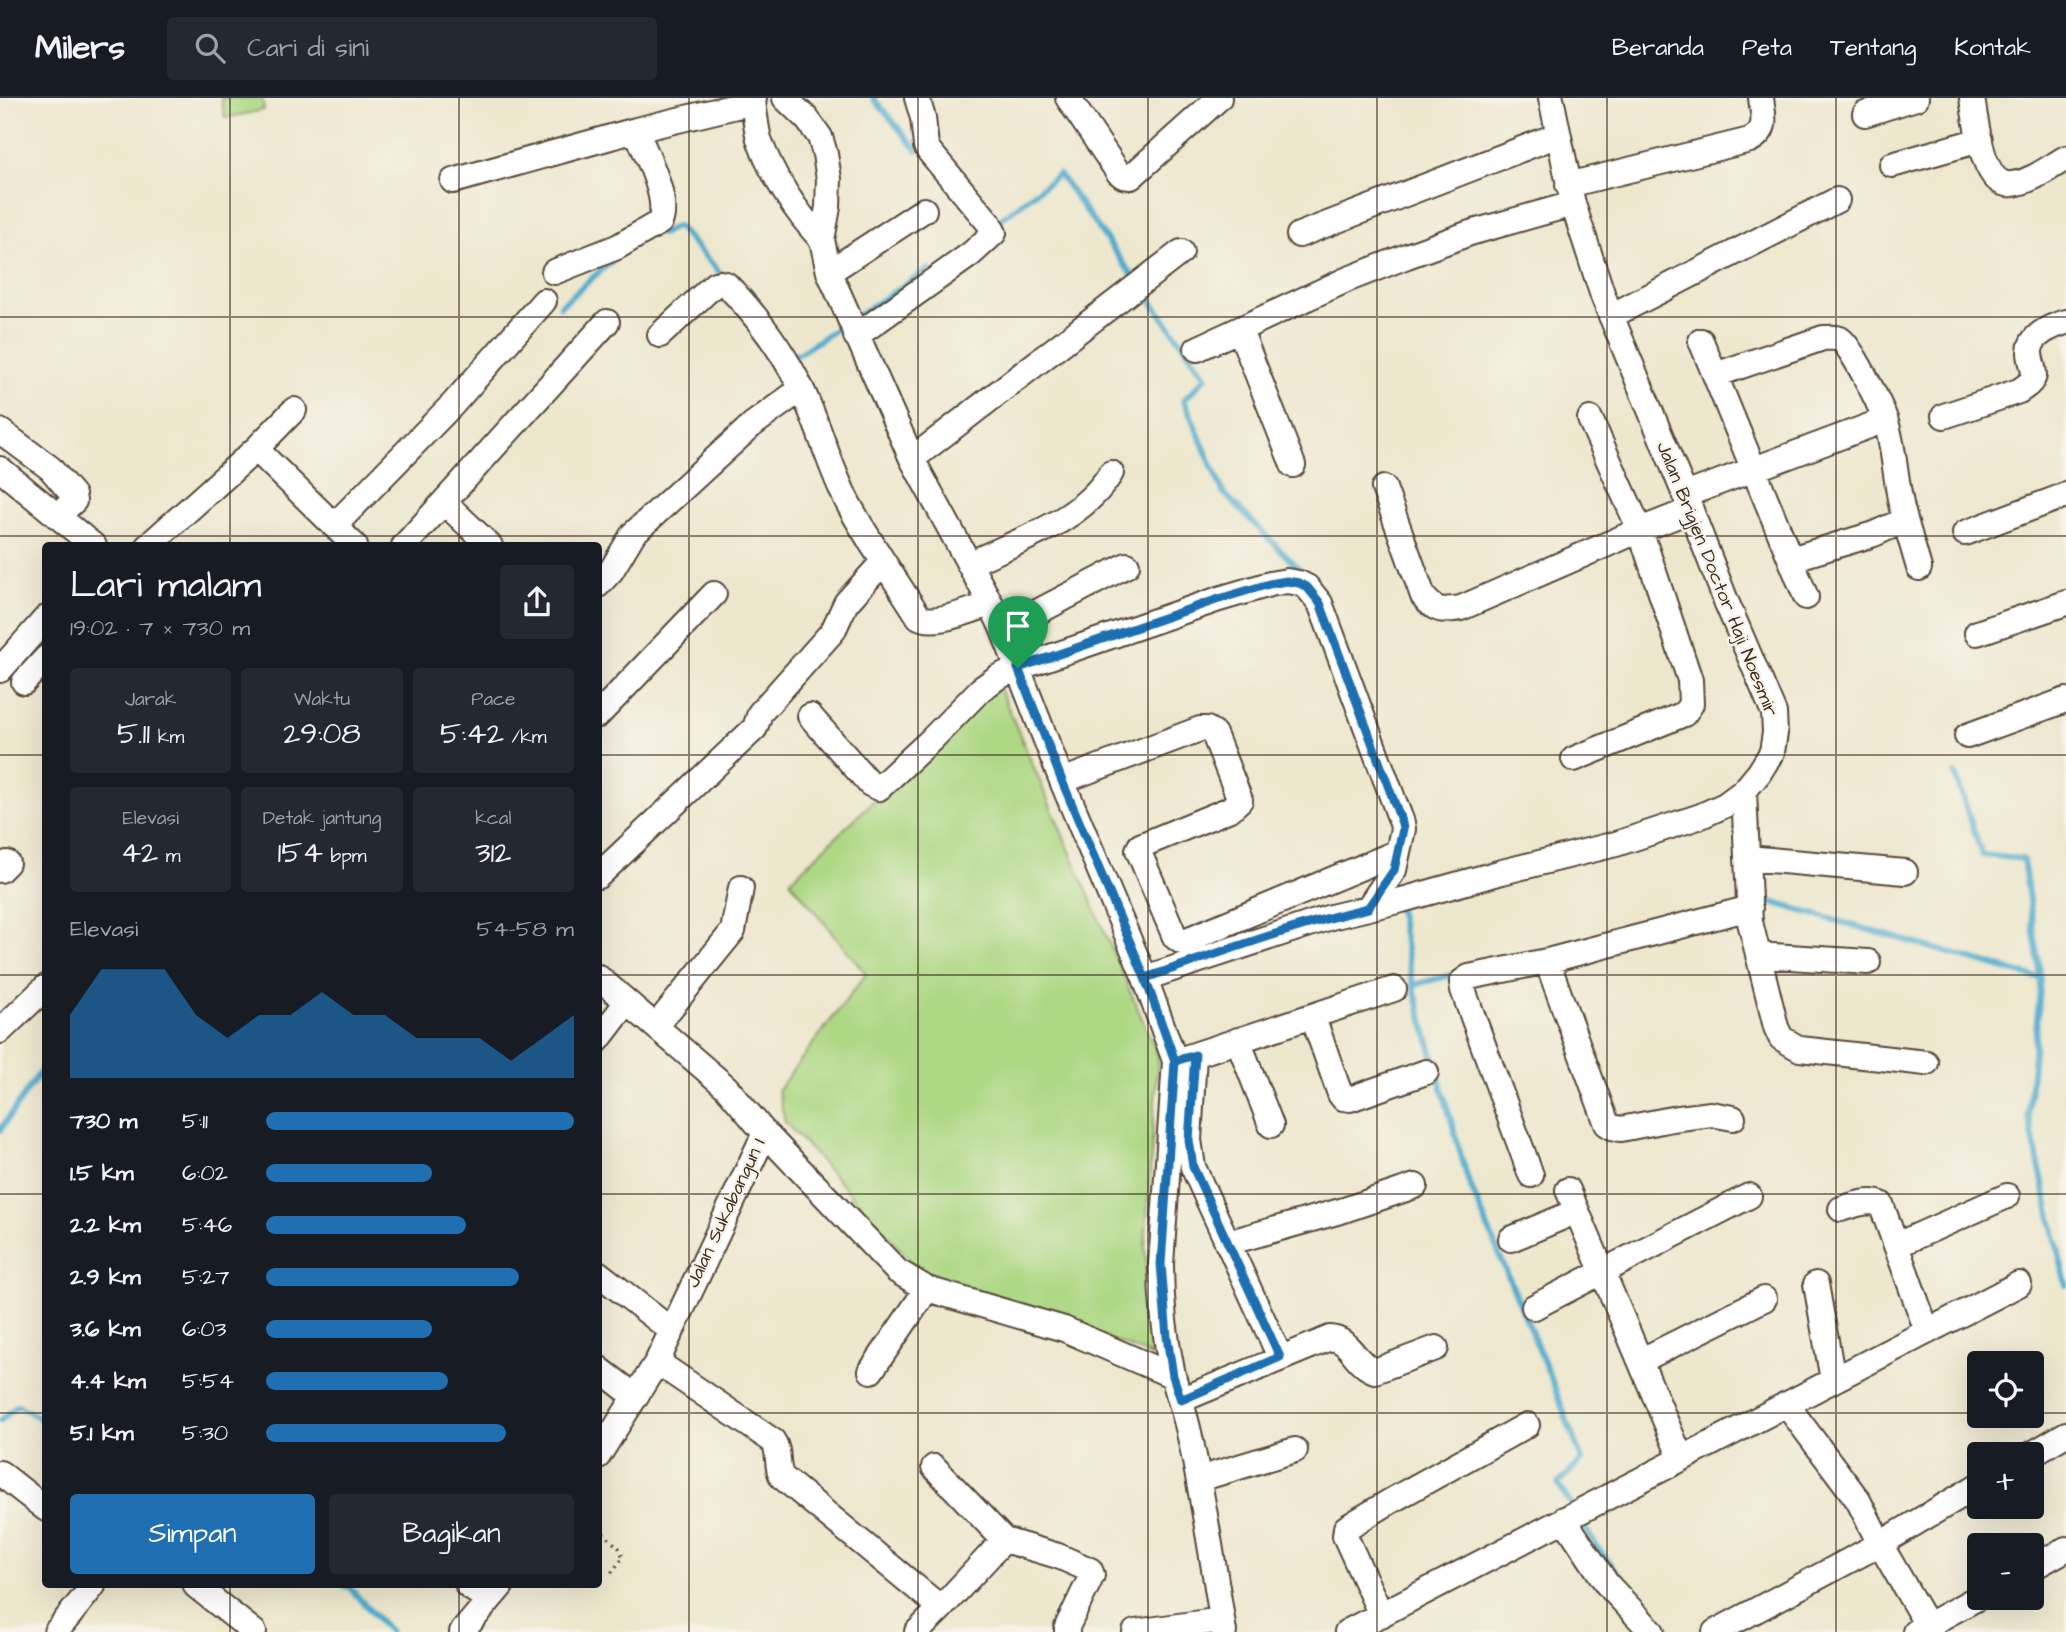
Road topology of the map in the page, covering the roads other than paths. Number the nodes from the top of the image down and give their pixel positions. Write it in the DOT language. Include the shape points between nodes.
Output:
graph roads {
  1 [pos="785,98"];
  2 [pos="917,98"];
  3 [pos="1068,98"];
  4 [pos="1551,98"];
  5 [pos="1761,98"];
  6 [pos="1916,98"];
  7 [pos="1972,98"];
  8 [pos="753,100"];
  9 [pos="1206,102"];
  10 [pos="1865,114"];
  11 [pos="636,130"];
  12 [pos="1558,135"];
  13 [pos="1980,140"];
  14 [pos="2066,158"];
  15 [pos="1892,165"];
  16 [pos="453,181"];
  17 [pos="1571,194"];
  18 [pos="1837,200"];
  19 [pos="924,210"];
  20 [pos="1299,235"];
  21 [pos="822,240"];
  22 [pos="1181,252"];
  23 [pos="554,272"];
  24 [pos="829,272"];
  25 [pos="544,301"];
  26 [pos="1611,316"];
  27 [pos="607,322"];
  28 [pos="2066,322"];
  29 [pos="851,324"];
  30 [pos="1240,330"];
  31 [pos="660,335"];
  32 [pos="1701,341"];
  33 [pos="1197,349"];
  34 [pos="1715,375"];
  35 [pos="801,389"];
  36 [pos="294,410"];
  37 [pos="1944,416"];
  38 [pos="1590,419"];
  39 [pos="1885,420"];
  40 [pos="0,431"];
  41 [pos="256,449"];
  42 [pos="912,459"];
  43 [pos="1293,465"];
  44 [pos="1754,470"];
  45 [pos="1111,473"];
  46 [pos="3,477"];
  47 [pos="1384,488"];
  48 [pos="2066,495"];
  49 [pos="444,502"];
  50 [pos="1688,502"];
  51 [pos="57,516"];
  52 [pos="1905,520"];
  53 [pos="335,525"];
  54 [pos="1640,530"];
  55 [pos="1965,533"];
  56 [pos="89,542"];
  57 [pos="152,542"];
  58 [pos="351,542"];
  59 [pos="408,542"];
  60 [pos="486,542"];
  61 [pos="1791,559"];
  62 [pos="883,562"];
  63 [pos="969,564"];
  64 [pos="1127,565"];
  65 [pos="1919,568"];
  66 [pos="602,581"];
  67 [pos="714,594"];
  68 [pos="1806,597"];
  69 [pos="2066,603"];
  70 [pos="991,604"];
  71 [pos="42,623"];
  72 [pos="1003,630"];
  73 [pos="1977,634"];
  74 [pos="42,662"];
  75 [pos="1018,668"];
  76 [pos="0,670"];
  77 [pos="24,682"];
  78 [pos="2066,700"];
  79 [pos="602,711"];
  80 [pos="810,716"];
  81 [pos="1967,736"];
  82 [pos="1574,759"];
  83 [pos="1062,781"];
  84 [pos="1744,791"];
  85 [pos="1398,852"];
  86 [pos="1747,858"];
  87 [pos="602,872"];
  88 [pos="1905,872"];
  89 [pos="741,888"];
  90 [pos="1368,908"];
  91 [pos="1750,908"];
  92 [pos="1758,955"];
  93 [pos="1547,961"];
  94 [pos="1868,962"];
  95 [pos="1145,978"];
  96 [pos="602,980"];
  97 [pos="1394,989"];
  98 [pos="42,991"];
  99 [pos="627,1002"];
  100 [pos="1314,1017"];
  101 [pos="656,1026"];
  102 [pos="0,1031"];
  103 [pos="602,1035"];
  104 [pos="1238,1040"];
  105 [pos="1185,1058"];
  106 [pos="1926,1063"];
  107 [pos="1426,1072"];
  108 [pos="1733,1118"];
  109 [pos="1270,1125"];
  110 [pos="765,1133"];
  111 [pos="1531,1175"];
  112 [pos="1415,1186"];
  113 [pos="1749,1196"];
  114 [pos="2007,1196"];
  115 [pos="1841,1209"];
  116 [pos="1511,1239"];
  117 [pos="1227,1244"];
  118 [pos="1897,1245"];
  119 [pos="1604,1273"];
  120 [pos="602,1276"];
  121 [pos="1816,1284"];
  122 [pos="2020,1284"];
  123 [pos="927,1289"];
  124 [pos="1764,1299"];
  125 [pos="1534,1307"];
  126 [pos="671,1331"];
  127 [pos="1927,1331"];
  128 [pos="1436,1348"];
  129 [pos="1280,1357"];
  130 [pos="1640,1361"];
  131 [pos="657,1362"];
  132 [pos="602,1371"];
  133 [pos="871,1371"];
  134 [pos="1833,1380"];
  135 [pos="1177,1388"];
  136 [pos="636,1397"];
  137 [pos="1786,1404"];
  138 [pos="1528,1425"];
  139 [pos="2066,1434"];
  140 [pos="2044,1447"];
  141 [pos="602,1450"];
  142 [pos="1295,1450"];
  143 [pos="1681,1458"];
  144 [pos="934,1467"];
  145 [pos="0,1473"];
  146 [pos="1199,1479"];
  147 [pos="1967,1492"];
  148 [pos="42,1506"];
  149 [pos="1566,1517"];
  150 [pos="1003,1539"];
  151 [pos="1880,1544"];
  152 [pos="2066,1549"];
  153 [pos="2044,1561"];
  154 [pos="91,1588"];
  155 [pos="199,1588"];
  156 [pos="484,1592"];
  157 [pos="1967,1604"];
  158 [pos="941,1608"];
  159 [pos="1381,1615"];
  160 [pos="1223,1626"];
  161 [pos="1925,1630"];
  162 [pos="55,1632"];
  163 [pos="254,1632"];
  164 [pos="462,1632"];
  165 [pos="917,1632"];
  166 [pos="1067,1632"];
  167 [pos="1135,1632"];
  168 [pos="1348,1632"];
  169 [pos="1651,1632"];
  170 [pos="1715,1632"];
  1 -- 21 [label="street" via="820,137 825,154 828,207"];
  2 -- 29 [label="street" via="926,146 991,227 992,236 971,254"];
  3 -- 9 [label="street" via="1118,172 1127,177"];
  4 -- 12 [label="street, Jalan Brigjen Doctor Haji Noesmir"];
  5 -- 17 [label="street" via="1762,130 1750,140"];
  6 -- 10 [label="street"];
  7 -- 13 [label="street"];
  8 -- 11 [label="street"];
  8 -- 21 [label="street" via="759,138 773,169"];
  11 -- 16 [label="street"];
  11 -- 23 [label="street" via="655,174 663,208 660,222 617,247"];
  12 -- 17 [label="street, Jalan Brigjen Doctor Haji Noesmir"];
  12 -- 20 [label="street"];
  13 -- 14 [label="street" via="1988,168 2005,184 2024,182"];
  13 -- 15 [label="street"];
  17 -- 26 [label="street, Jalan Brigjen Doctor Haji Noesmir"];
  17 -- 30 [label="street" via="1346,280"];
  18 -- 26 [label="street"];
  19 -- 24 [label="street"];
  21 -- 24 [label="street"];
  22 -- 42 [label="street"];
  24 -- 29 [label="street"];
  25 -- 53 [label="street" via="453,404"];
  26 -- 50 [label="street, Jalan Brigjen Doctor Haji Noesmir"];
  27 -- 49 [label="street"];
  28 -- 37 [label="street" via="2048,329 2032,343 2034,374 2028,385"];
  29 -- 42 [label="street"];
  30 -- 33 [label="street"];
  30 -- 43 [label="street"];
  31 -- 35 [label="street" via="715,284 722,283 766,329"];
  32 -- 34 [label="street"];
  34 -- 39 [label="street" via="1824,338 1840,339 1857,362"];
  34 -- 44 [label="street"];
  35 -- 62 [label="street" via="847,501"];
  35 -- 66 [label="street" via="752,425 633,534"];
  36 -- 41 [label="street"];
  38 -- 54 [label="street"];
  39 -- 44 [label="street"];
  39 -- 52 [label="street"];
  40 -- 51 [label="street" via="50,468 73,495 72,505"];
  41 -- 53 [label="street"];
  41 -- 57 [label="street"];
  42 -- 63 [label="street"];
  44 -- 50 [label="street"];
  44 -- 61 [label="street"];
  45 -- 63 [label="street" via="1067,516"];
  46 -- 51 [label="street"];
  47 -- 54 [label="street" via="1423,596 1433,608 1444,611 1461,608"];
  48 -- 55 [label="street"];
  49 -- 59 [label="street"];
  49 -- 60 [label="street"];
  50 -- 54 [label="street"];
  50 -- 84 [label="street, Jalan Brigjen Doctor Haji Noesmir" via="1774,713 1772,752"];
  51 -- 56 [label="street"];
  52 -- 61 [label="street"];
  52 -- 65 [label="street"];
  53 -- 58 [label="street"];
  54 -- 82 [label="street" via="1690,680 1691,704 1684,714"];
  61 -- 68 [label="street"];
  62 -- 70 [label="street" via="923,619 937,620"];
  62 -- 87 [label="street" via="846,603 833,631 760,713 755,728"];
  63 -- 70 [label="street"];
  64 -- 72 [label="street"];
  67 -- 79 [label="street"];
  69 -- 73 [label="street"];
  70 -- 72 [label="street"];
  71 -- 76 [label="street"];
  72 -- 75 [label="street"];
  74 -- 77 [label="street"];
  75 -- 80 [label="street" via="981,689 879,788 870,784"];
  75 -- 83 [label="street"];
  75 -- 85 [label="street" via="1269,584 1287,581 1307,587 1320,603 1400,817 1403,829"];
  78 -- 81 [label="street"];
  83 -- 85 [label="street" via="1200,729 1214,734 1240,800 1230,809 1138,850 1175,937 1182,942"];
  83 -- 95 [label="street"];
  84 -- 86 [label="street"];
  84 -- 90 [label="street, Jalan Brigjen Doctor Haji Noesmir" via="1701,816 1616,844"];
  85 -- 90 [label="street" via="1394,870"];
  86 -- 88 [label="street"];
  86 -- 91 [label="street"];
  89 -- 101 [label="street" via="731,935"];
  90 -- 95 [label="street, Jalan Brigjen Doctor Haji Noesmir"];
  91 -- 92 [label="street"];
  91 -- 93 [label="street"];
  92 -- 94 [label="street"];
  92 -- 106 [label="street" via="1781,1038 1800,1048"];
  93 -- 108 [label="street" via="1607,1124 1621,1129 1711,1114"];
  93 -- 111 [label="street" via="1469,977 1462,985"];
  95 -- 105 [label="street"];
  96 -- 99 [label="street, Jalan Sukabangun I"];
  97 -- 100 [label="street"];
  98 -- 102 [label="street"];
  99 -- 101 [label="street, Jalan Sukabangun I"];
  99 -- 103 [label="street"];
  100 -- 104 [label="street"];
  100 -- 107 [label="street" via="1343,1098"];
  101 -- 110 [label="street, Jalan Sukabangun I" via="726,1087"];
  104 -- 105 [label="street"];
  104 -- 109 [label="street"];
  105 -- 117 [label="street" via="1193,1167"];
  105 -- 135 [label="street" via="1161,1264 1165,1326"];
  110 -- 123 [label="street" via="897,1271"];
  110 -- 126 [label="street, Jalan Sukabangun I"];
  112 -- 117 [label="street"];
  113 -- 119 [label="street"];
  114 -- 118 [label="street"];
  115 -- 118 [label="street" via="1867,1202 1881,1204"];
  116 -- 119 [label="street" via="1572,1200"];
  117 -- 129 [label="street"];
  118 -- 127 [label="street"];
  119 -- 125 [label="street"];
  119 -- 130 [label="street"];
  120 -- 126 [label="street"];
  121 -- 134 [label="street"];
  122 -- 127 [label="street"];
  123 -- 133 [label="street"];
  123 -- 135 [label="street" via="1064,1329"];
  124 -- 130 [label="street"];
  126 -- 131 [label="street, Jalan Sukabangun I"];
  127 -- 134 [label="street"];
  128 -- 129 [label="street" via="1374,1371 1334,1338"];
  129 -- 135 [label="street"];
  130 -- 143 [label="street"];
  131 -- 136 [label="street, Jalan Sukabangun I"];
  131 -- 158 [label="street" via="773,1441 782,1477"];
  132 -- 136 [label="street"];
  134 -- 137 [label="street"];
  135 -- 146 [label="street"];
  136 -- 141 [label="street, Jalan Sukabangun I"];
  137 -- 143 [label="street"];
  137 -- 151 [label="street" via="1858,1500"];
  138 -- 159 [label="street" via="1346,1528 1345,1536"];
  139 -- 140 [label="street"];
  142 -- 146 [label="street"];
  143 -- 149 [label="street"];
  144 -- 150 [label="street"];
  145 -- 148 [label="street"];
  146 -- 160 [label="street"];
  147 -- 151 [label="street"];
  149 -- 159 [label="street"];
  149 -- 169 [label="street" via="1607,1584"];
  150 -- 158 [label="street"];
  150 -- 166 [label="street" via="1090,1570 1092,1575"];
  151 -- 161 [label="street"];
  151 -- 170 [label="street"];
  152 -- 153 [label="street"];
  154 -- 162 [label="street"];
  155 -- 163 [label="street"];
  156 -- 164 [label="street"];
  157 -- 161 [label="street"];
  158 -- 165 [label="street"];
  159 -- 168 [label="street"];
  160 -- 167 [label="street"];
}
